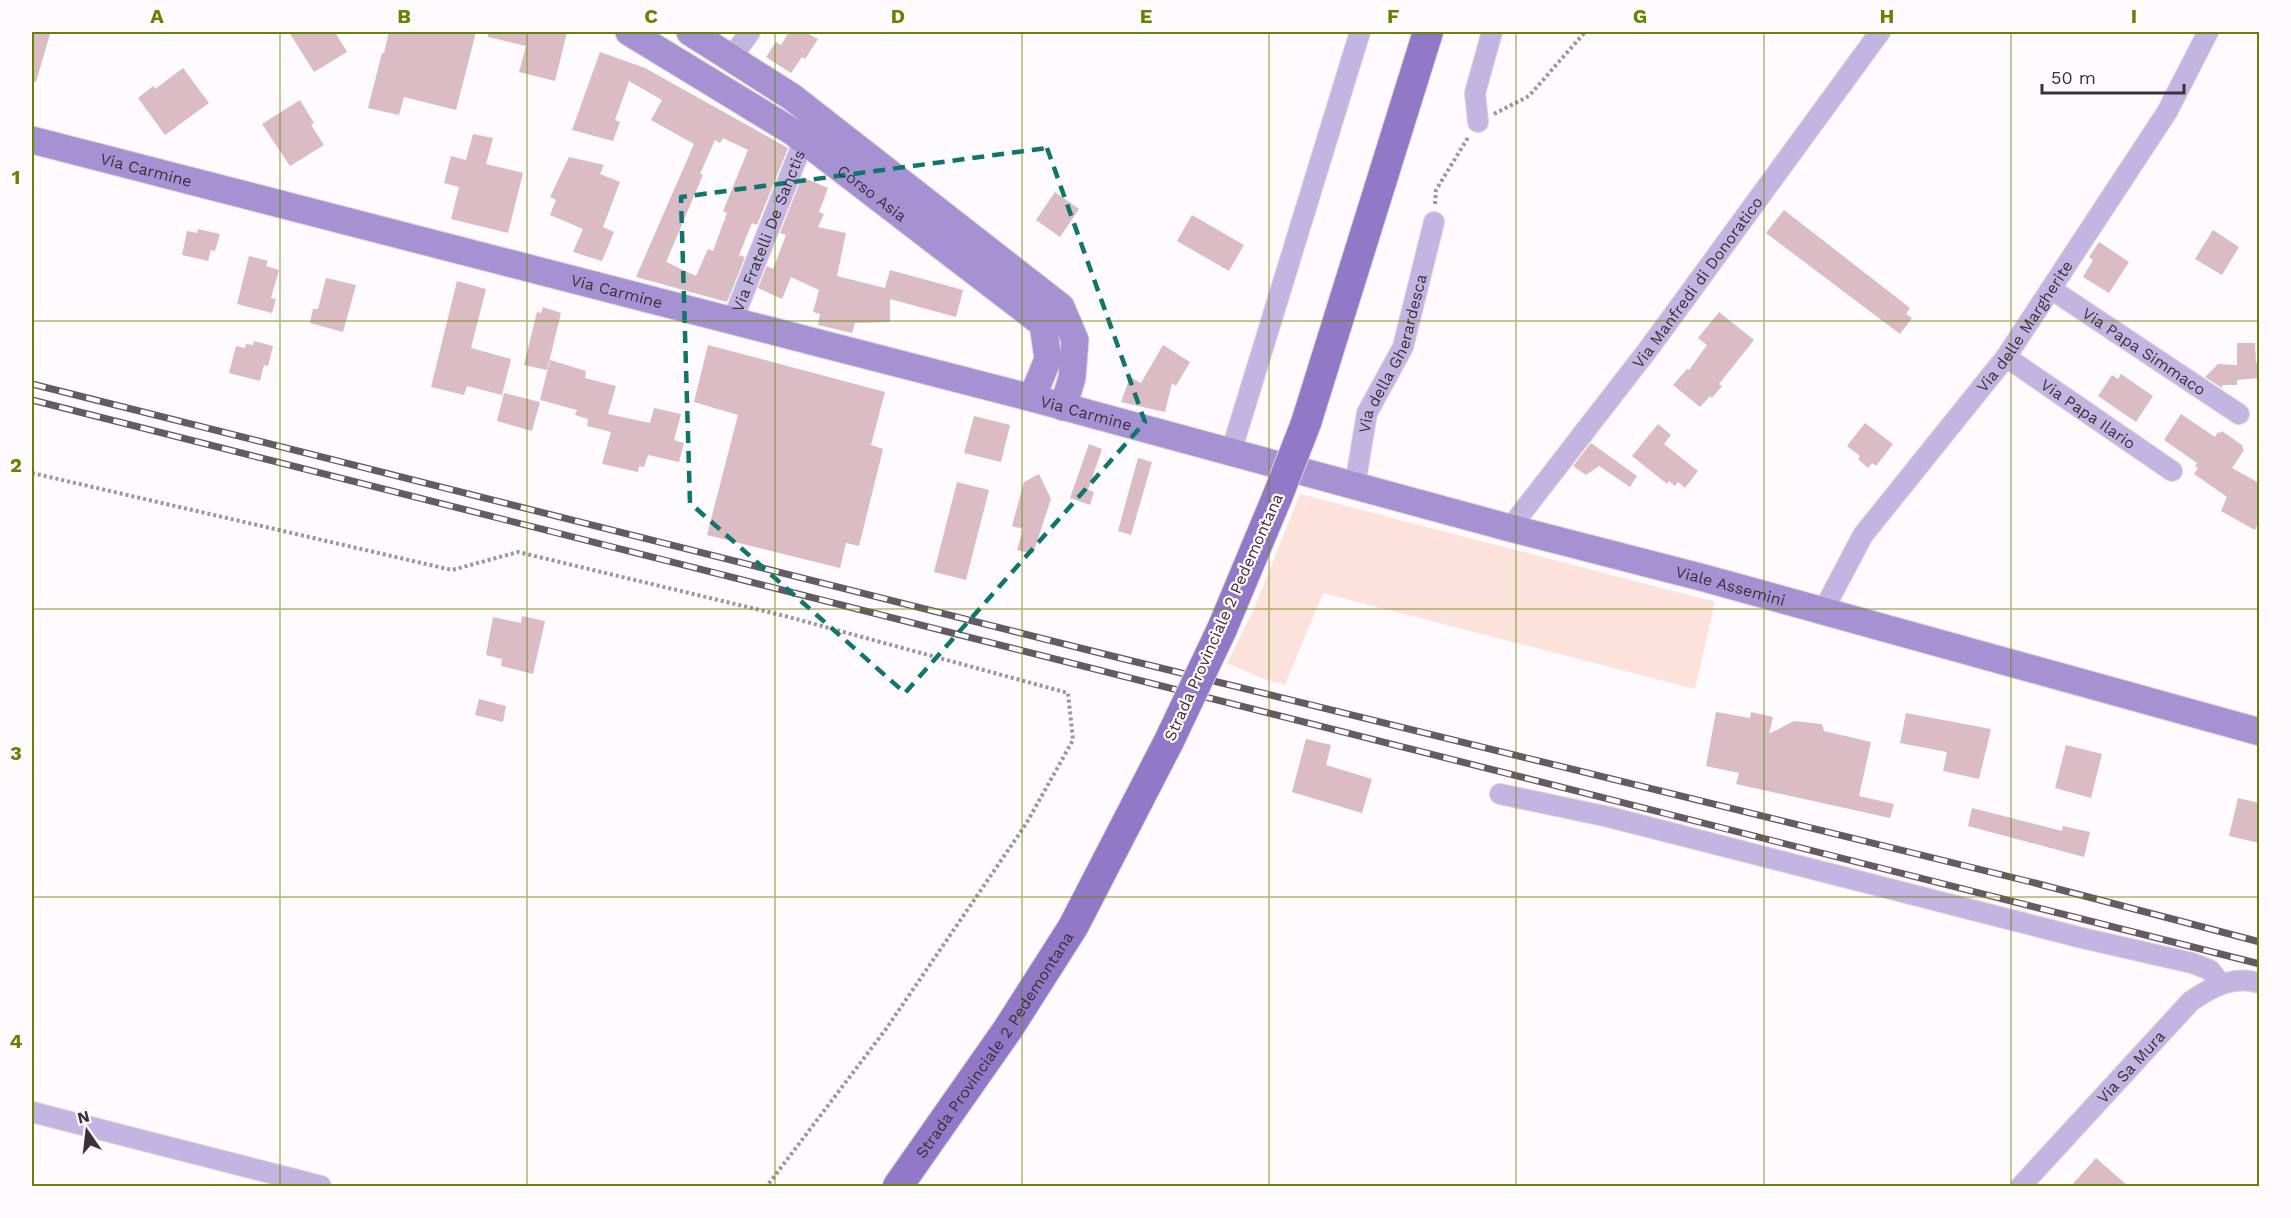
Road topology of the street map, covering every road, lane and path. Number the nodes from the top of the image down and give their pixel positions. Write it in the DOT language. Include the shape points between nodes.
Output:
graph roads {
  1 [pos="629,32"];
  2 [pos="690,32"];
  3 [pos="750,32"];
  4 [pos="1360,32"];
  5 [pos="1428,32"];
  6 [pos="1492,32"];
  7 [pos="1880,32"];
  8 [pos="2208,32"];
  9 [pos="731,58"];
  10 [pos="1478,122"];
  11 [pos="804,140"];
  12 [pos="32,141"];
  13 [pos="1434,222"];
  14 [pos="2051,289"];
  15 [pos="732,322"];
  16 [pos="2006,357"];
  17 [pos="1032,398"];
  18 [pos="1063,407"];
  19 [pos="2239,414"];
  20 [pos="1201,443"];
  21 [pos="1231,452"];
  22 [pos="2172,471"];
  23 [pos="32,473"];
  24 [pos="1355,485"];
  25 [pos="1510,528"];
  26 [pos="1823,611"];
  27 [pos="2259,732"];
  28 [pos="1500,794"];
  29 [pos="2259,983"];
  30 [pos="2221,984"];
  31 [pos="32,1112"];
  32 [pos="321,1186"];
  33 [pos="767,1186"];
  34 [pos="898,1186"];
  35 [pos="2021,1186"];
  1 -- 11 [label="main road, Corso Asia"];
  2 -- 9 [label="main road, Corso Asia"];
  3 -- 9 [label="street"];
  4 -- 21 [label="street"];
  5 -- 34 [label="main road, Strada Provinciale 2 Pedemontana, bridge" via="1306,423 1222,629 1170,741 1072,927 1008,1029"];
  6 -- 10 [label="street" via="1475,93"];
  7 -- 25 [label="street, Via Manfredi di Donoratico" via="1650,347"];
  8 -- 14 [label="street, Via delle Margherite" via="2167,112"];
  9 -- 18 [label="main road, Corso Asia" via="792,97 1061,307 1075,340 1072,378"];
  11 -- 15 [label="street, Via Fratelli De Sanctis"];
  11 -- 17 [label="main road, Corso Asia" via="1043,324 1048,359"];
  12 -- 15 [label="main road, Via Carmine"];
  13 -- 24 [label="street, Via della Gherardesca" via="1403,347 1367,413"];
  14 -- 16 [label="street, Via delle Margherite"];
  14 -- 19 [label="street, Via Papa Simmaco"];
  15 -- 17 [label="main road, Via Carmine"];
  16 -- 22 [label="street, Via Papa Ilario"];
  16 -- 26 [label="street, Via delle Margherite" via="1863,536"];
  17 -- 18 [label="main road, Via Carmine"];
  18 -- 20 [label="main road, Via Carmine"];
  20 -- 21 [label="main road, Viale Assemini"];
  21 -- 24 [label="main road, Viale Assemini"];
  23 -- 33 [label="path" via="452,570 518,552 785,616 1068,693 1073,740 1026,824 886,1029"];
  24 -- 25 [label="main road, Viale Assemini"];
  25 -- 26 [label="main road, Viale Assemini"];
  26 -- 27 [label="main road, Viale Assemini"];
  28 -- 30 [label="street" via="1632,823 2192,963 2210,970"];
  29 -- 30 [label="street, Via Sa Mura" via="2231,980"];
  30 -- 35 [label="street, Via Sa Mura" via="2191,1001"];
  31 -- 32 [label="street"];
}
